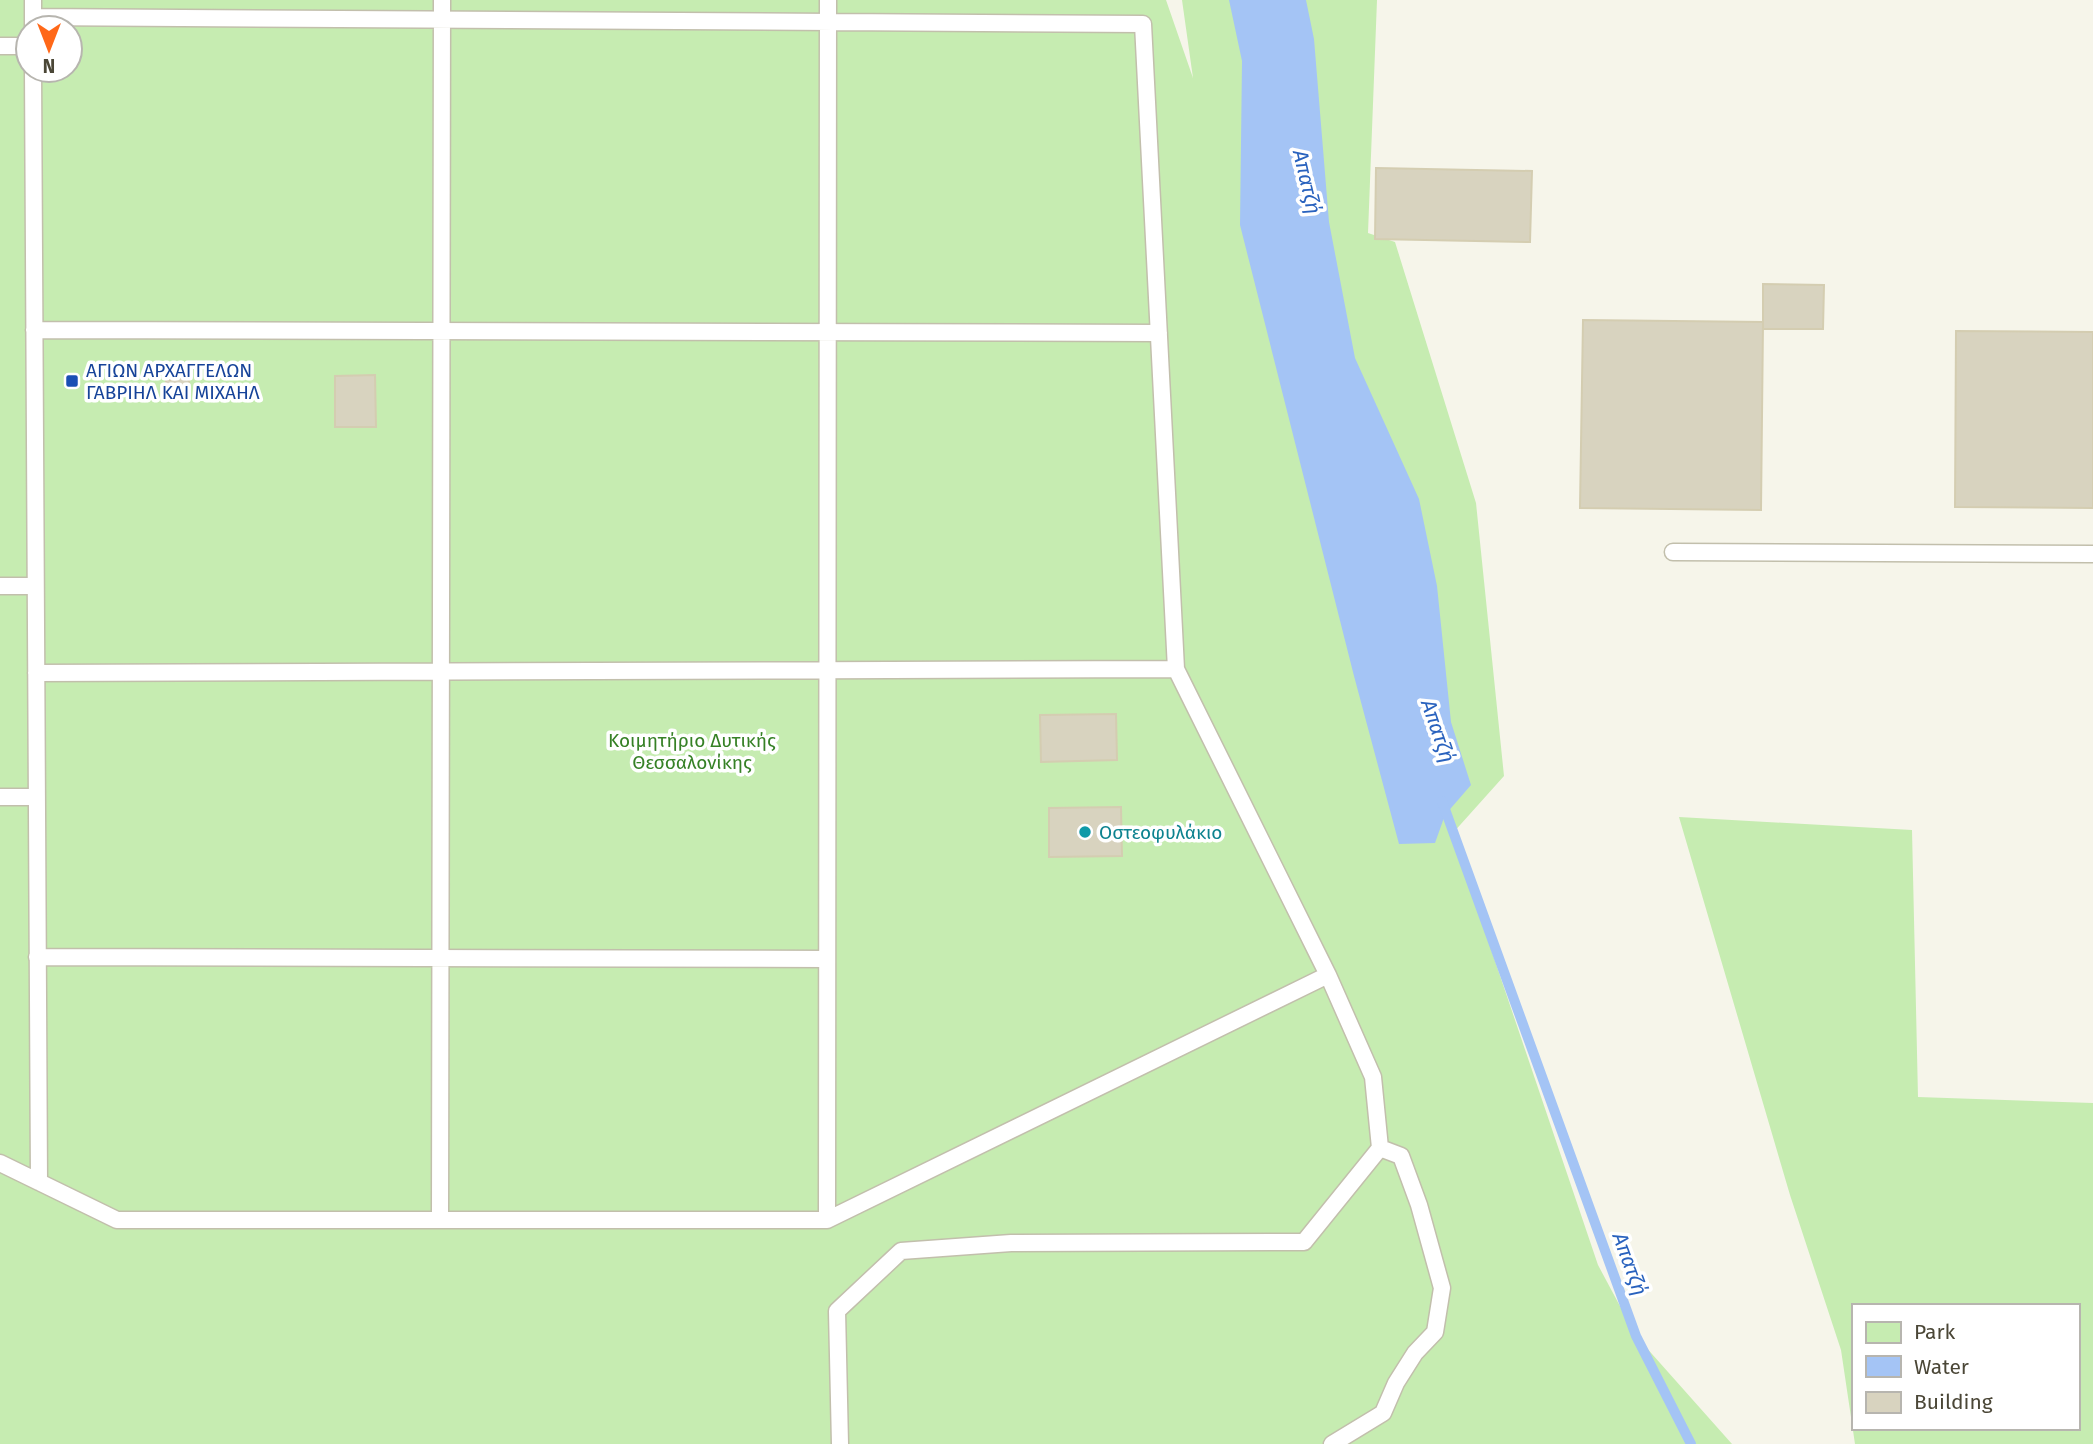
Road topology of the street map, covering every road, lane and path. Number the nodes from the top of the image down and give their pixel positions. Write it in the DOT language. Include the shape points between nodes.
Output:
graph roads {
  1 [pos="442,0"];
  2 [pos="828,0"];
  3 [pos="442,19"];
  4 [pos="84,22"];
  5 [pos="828,22"];
  6 [pos="33,84"];
  7 [pos="34,330"];
  8 [pos="441,331"];
  9 [pos="828,332"];
  10 [pos="1159,333"];
  11 [pos="1673,552"];
  12 [pos="2093,554"];
  13 [pos="0,586"];
  14 [pos="36,586"];
  15 [pos="1176,669"];
  16 [pos="828,670"];
  17 [pos="441,672"];
  18 [pos="36,673"];
  19 [pos="0,797"];
  20 [pos="37,797"];
  21 [pos="37,957"];
  22 [pos="440,957"];
  23 [pos="827,959"];
  24 [pos="1328,975"];
  25 [pos="1380,1148"];
  26 [pos="0,1163"];
  27 [pos="38,1182"];
  28 [pos="440,1220"];
  29 [pos="827,1220"];
  30 [pos="840,1444"];
  31 [pos="1332,1444"];
  1 -- 3 [label="lane"];
  2 -- 5 [label="lane"];
  3 -- 4 [label="lane"];
  3 -- 5 [label="lane"];
  3 -- 8 [label="lane"];
  5 -- 9 [label="lane"];
  5 -- 10 [label="lane" via="1143,24"];
  6 -- 7 [label="lane"];
  7 -- 8 [label="lane"];
  7 -- 14 [label="lane"];
  8 -- 9 [label="lane"];
  8 -- 17 [label="lane"];
  9 -- 10 [label="lane"];
  9 -- 16 [label="lane"];
  10 -- 15 [label="lane"];
  11 -- 12 [label="lane"];
  13 -- 14 [label="lane"];
  14 -- 18 [label="lane"];
  15 -- 16 [label="lane"];
  15 -- 24 [label="lane"];
  16 -- 17 [label="lane"];
  16 -- 23 [label="lane"];
  17 -- 18 [label="lane"];
  17 -- 22 [label="lane"];
  18 -- 20 [label="lane"];
  19 -- 20 [label="lane"];
  20 -- 21 [label="lane"];
  21 -- 22 [label="lane"];
  21 -- 27 [label="lane"];
  22 -- 23 [label="lane"];
  22 -- 28 [label="lane"];
  23 -- 29 [label="lane"];
  24 -- 25 [label="lane" via="1373,1077"];
  24 -- 29 [label="lane"];
  25 -- 30 [label="lane" via="1304,1242 1011,1243 901,1251 837,1311"];
  25 -- 31 [label="lane" via="1401,1156 1419,1205 1442,1288 1435,1332 1415,1353 1383,1413"];
  26 -- 27 [label="lane"];
  27 -- 28 [label="lane" via="117,1220"];
  28 -- 29 [label="lane"];
}
